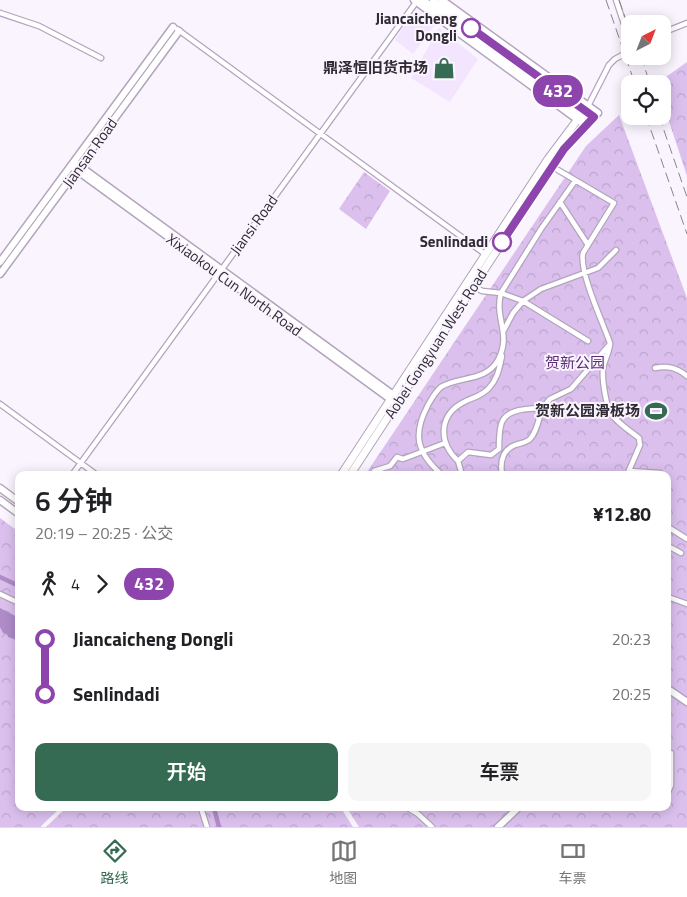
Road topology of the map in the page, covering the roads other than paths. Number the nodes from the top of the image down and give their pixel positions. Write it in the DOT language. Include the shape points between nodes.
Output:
graph roads {
  1 [pos="418,0"];
  2 [pos="432,0"];
  3 [pos="442,0"];
  4 [pos="616,0"];
  5 [pos="0,13"];
  6 [pos="621,15"];
  7 [pos="687,23"];
  8 [pos="176,29"];
  9 [pos="671,29"];
  10 [pos="621,56"];
  11 [pos="101,58"];
  12 [pos="588,114"];
  13 [pos="320,134"];
  14 [pos="75,166"];
  15 [pos="558,170"];
  16 [pos="575,181"];
  17 [pos="560,202"];
  18 [pos="588,245"];
  19 [pos="616,250"];
  20 [pos="486,254"];
  21 [pos="0,262"];
  22 [pos="220,272"];
  23 [pos="0,274"];
  24 [pos="585,274"];
  25 [pos="474,286"];
  26 [pos="501,293"];
  27 [pos="523,301"];
  28 [pos="504,330"];
  29 [pos="588,341"];
  30 [pos="610,343"];
  31 [pos="504,344"];
  32 [pos="655,368"];
  33 [pos="687,376"];
  34 [pos="395,399"];
  35 [pos="0,404"];
  36 [pos="542,408"];
  37 [pos="445,444"];
  38 [pos="422,452"];
  39 [pos="458,461"];
  40 [pos="81,464"];
  41 [pos="75,471"];
  42 [pos="91,471"];
  43 [pos="349,471"];
  44 [pos="374,471"];
  45 [pos="438,471"];
  46 [pos="461,471"];
  47 [pos="501,471"];
  48 [pos="629,471"];
  49 [pos="0,488"];
  50 [pos="15,499"];
  51 [pos="0,500"];
  52 [pos="15,511"];
  53 [pos="671,529"];
  54 [pos="687,539"];
  55 [pos="671,548"];
  56 [pos="681,553"];
  57 [pos="0,594"];
  58 [pos="671,598"];
  59 [pos="15,601"];
  60 [pos="687,604"];
  61 [pos="671,691"];
  62 [pos="687,702"];
  63 [pos="671,761"];
  64 [pos="671,785"];
  65 [pos="202,811"];
  66 [pos="413,811"];
  67 [pos="515,811"];
  68 [pos="207,827"];
  69 [pos="432,827"];
  70 [pos="498,827"];
  1 -- 12 [label="street"];
  1 -- 13 [label="street, Jiansi Road"];
  2 -- 12 [label="street"];
  3 -- 12 [label="street"];
  4 -- 6 [label="street"];
  5 -- 11 [label="street" via="39,26"];
  7 -- 9 [label="street"];
  8 -- 13 [label="street"];
  8 -- 14 [label="street, Jiansan Road"];
  10 -- 12 [label="street" via="609,65"];
  12 -- 20 [label="main road, Aobei Gongyuan West Road" via="548,159"];
  12 -- 25 [label="main road, Aobei Gongyuan West Road"];
  13 -- 20 [label="street"];
  13 -- 22 [label="street, Jiansi Road"];
  14 -- 21 [label="street, Jiansan Road"];
  14 -- 22 [label="street, Xixiaokou Cun North Road"];
  14 -- 23 [label="street, Jiansan Road"];
  15 -- 16 [label="street"];
  16 -- 17 [label="street"];
  16 -- 18 [label="street" via="614,203"];
  17 -- 18 [label="street"];
  17 -- 26 [label="street"];
  18 -- 24 [label="street" via="581,260"];
  19 -- 24 [label="street" via="598,268"];
  20 -- 34 [label="main road, Aobei Gongyuan West Road"];
  22 -- 34 [label="street, Xixiaokou Cun North Road"];
  22 -- 40 [label="street, Jiansi Road"];
  24 -- 27 [label="street" via="541,289"];
  24 -- 30 [label="street"];
  25 -- 26 [label="street"];
  25 -- 34 [label="main road, Aobei Gongyuan West Road"];
  26 -- 27 [label="street"];
  26 -- 28 [label="street" via="498,304"];
  27 -- 28 [label="street"];
  27 -- 29 [label="street"];
  28 -- 31 [label="street"];
  30 -- 36 [label="street" via="571,389 550,399"];
  30 -- 48 [label="street" via="603,369 608,408 611,415 639,438 640,445"];
  31 -- 37 [label="street" via="498,375 489,389 461,404 447,418"];
  31 -- 38 [label="street" via="497,362 487,371 443,386 436,392 422,418 418,434"];
  32 -- 33 [label="street" via="666,366"];
  34 -- 43 [label="main road, Aobei Gongyuan West Road"];
  35 -- 40 [label="street"];
  36 -- 39 [label="street" via="510,413 501,423 499,449 491,455 468,452"];
  36 -- 47 [label="street" via="531,438 504,453"];
  37 -- 38 [label="street"];
  37 -- 39 [label="street"];
  38 -- 44 [label="street" via="403,459 397,457 390,466"];
  38 -- 45 [label="street"];
  39 -- 46 [label="street"];
  40 -- 41 [label="street, Jiansi Road"];
  40 -- 42 [label="street"];
  49 -- 50 [label="street"];
  51 -- 52 [label="street"];
  53 -- 54 [label="street"];
  55 -- 56 [label="street"];
  57 -- 59 [label="street"];
  58 -- 60 [label="street"];
  61 -- 62 [label="street"];
  63 -- 64 [label="street"];
  65 -- 68 [label="street"];
  66 -- 69 [label="street"];
  67 -- 70 [label="street"];
}
